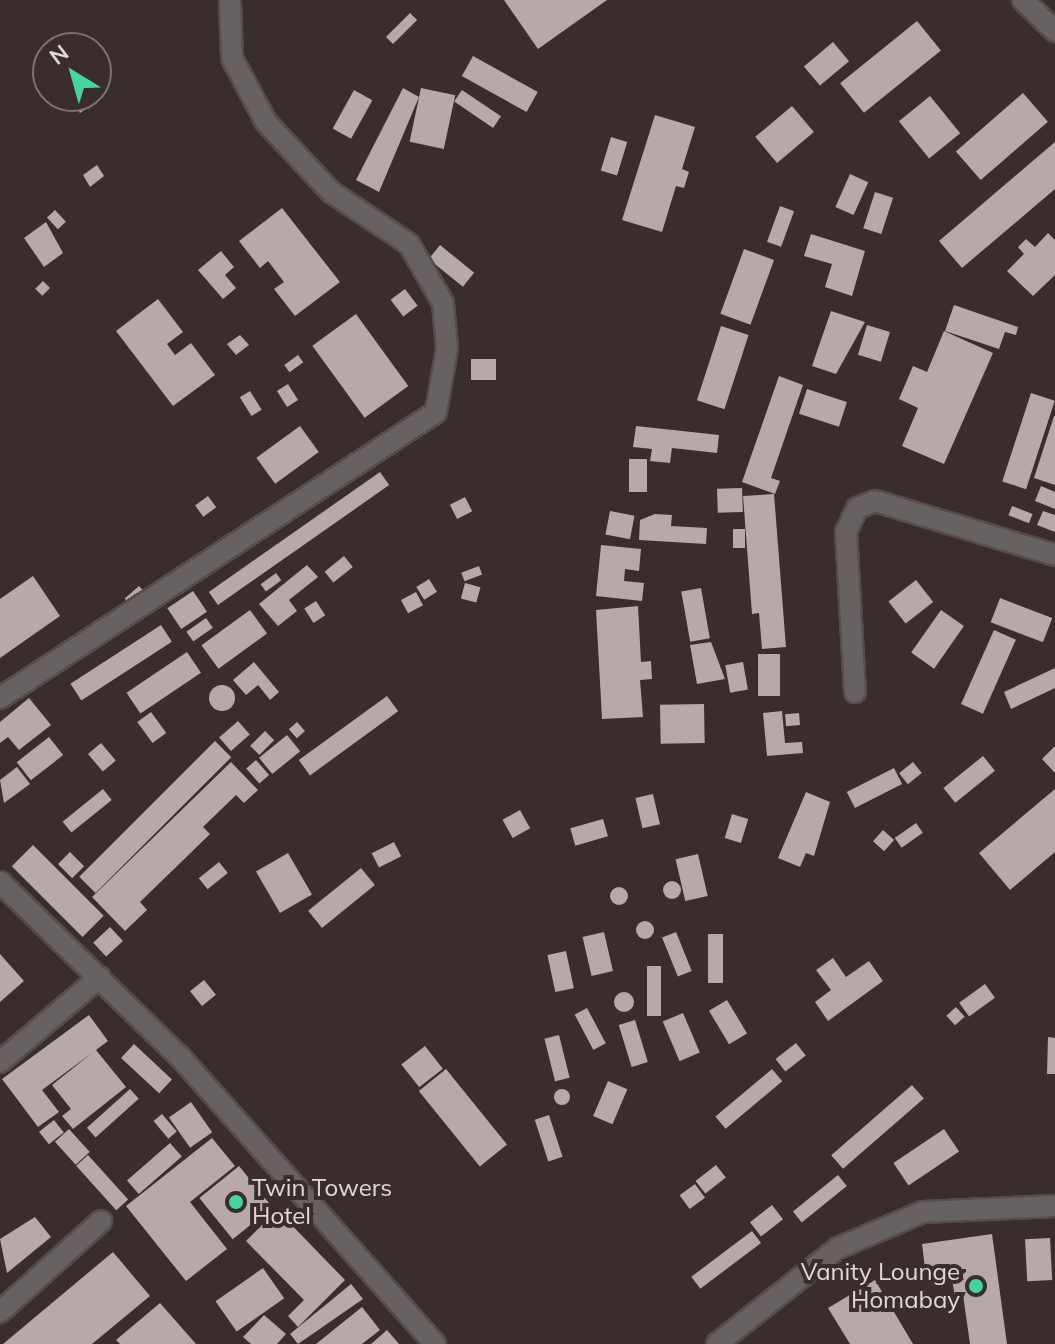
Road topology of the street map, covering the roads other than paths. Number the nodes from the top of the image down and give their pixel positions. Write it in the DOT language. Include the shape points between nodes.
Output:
graph roads {
  1 [pos="230,0"];
  2 [pos="1023,0"];
  3 [pos="1055,31"];
  4 [pos="1055,555"];
  5 [pos="855,692"];
  6 [pos="0,698"];
  7 [pos="0,882"];
  8 [pos="100,977"];
  9 [pos="0,1062"];
  10 [pos="1055,1206"];
  11 [pos="101,1221"];
  12 [pos="0,1312"];
  13 [pos="435,1344"];
  14 [pos="717,1344"];
  1 -- 6 [label="street" via="232,58 266,122 331,192 409,244 443,303 447,348 436,412"];
  2 -- 3 [label="street"];
  4 -- 5 [label="street" via="875,501 857,508 846,532"];
  7 -- 8 [label="street"];
  8 -- 9 [label="street"];
  8 -- 13 [label="street"];
  10 -- 14 [label="street" via="923,1212 838,1248"];
  11 -- 12 [label="street"];
}
